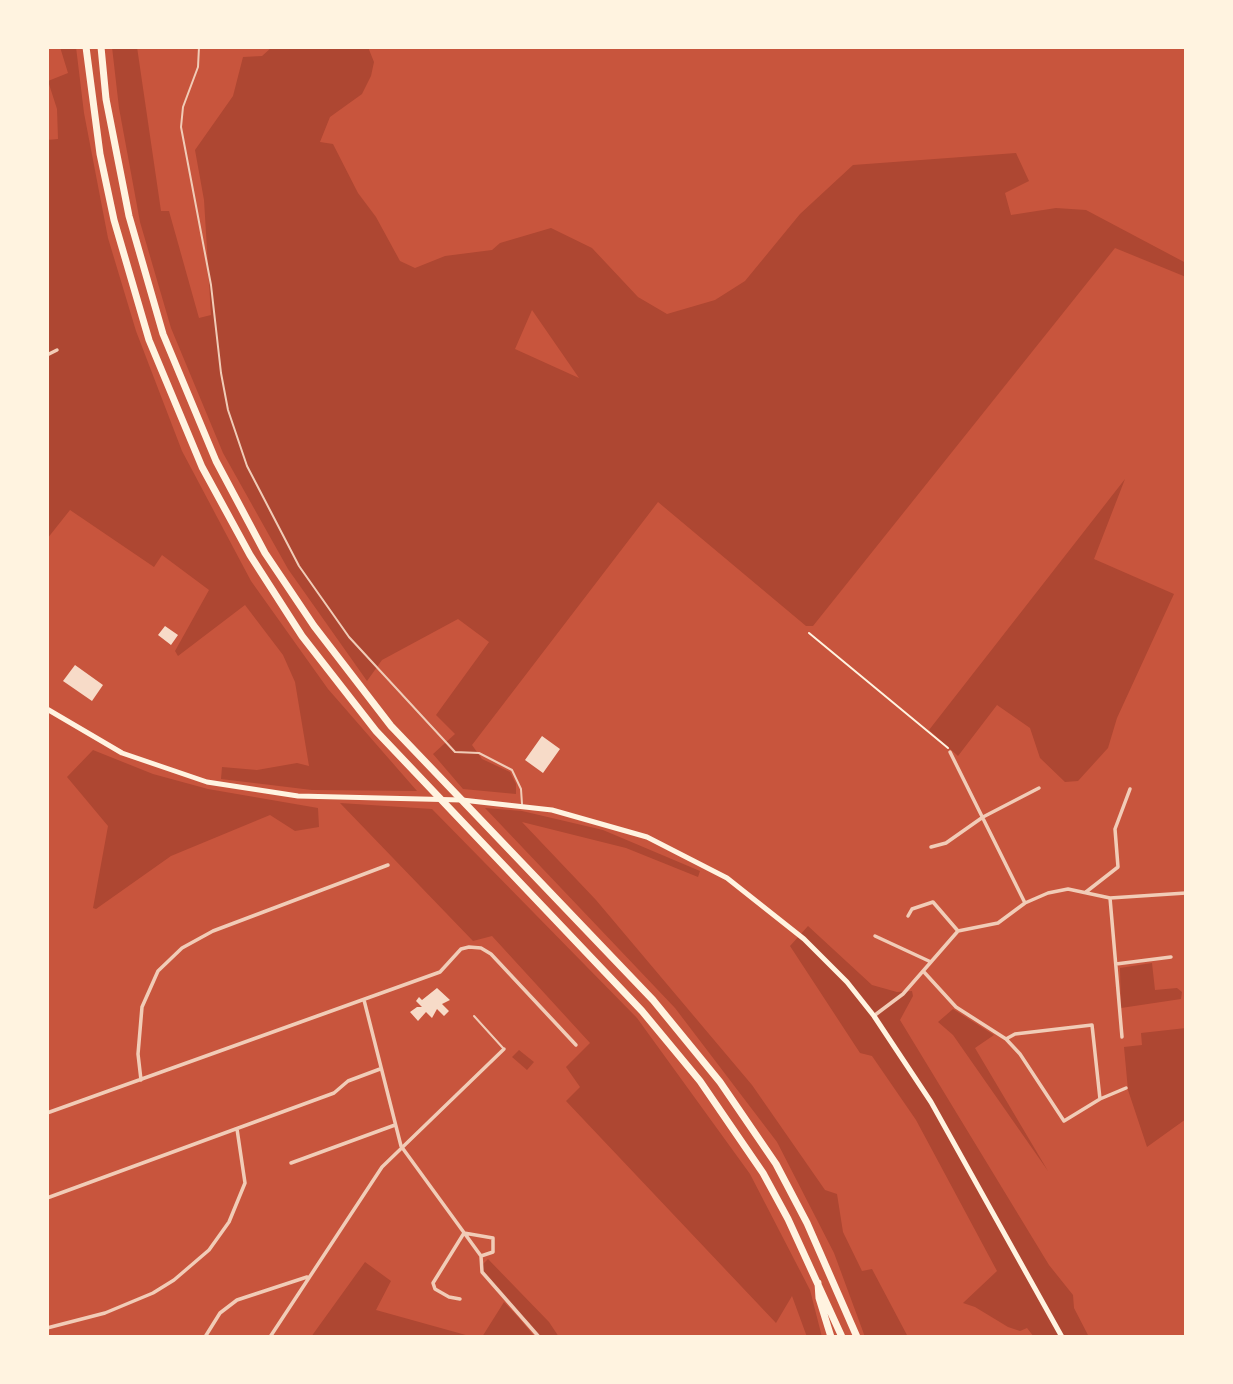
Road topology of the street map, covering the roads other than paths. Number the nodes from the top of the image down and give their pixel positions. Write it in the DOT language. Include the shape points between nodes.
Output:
graph roads {
  1 [pos="86,47"];
  2 [pos="101,47"];
  3 [pos="199,47"];
  4 [pos="57,350"];
  5 [pos="47,355"];
  6 [pos="47,709"];
  7 [pos="950,752"];
  8 [pos="1040,788"];
  9 [pos="1130,789"];
  10 [pos="522,805"];
  11 [pos="983,817"];
  12 [pos="931,847"];
  13 [pos="388,865"];
  14 [pos="1086,892"];
  15 [pos="1186,893"];
  16 [pos="1110,898"];
  17 [pos="1025,903"];
  18 [pos="908,916"];
  19 [pos="958,931"];
  20 [pos="875,936"];
  21 [pos="1171,957"];
  22 [pos="931,962"];
  23 [pos="1116,964"];
  24 [pos="924,972"];
  25 [pos="364,1000"];
  26 [pos="474,1016"];
  27 [pos="874,1016"];
  28 [pos="1122,1037"];
  29 [pos="1006,1039"];
  30 [pos="576,1045"];
  31 [pos="504,1049"];
  32 [pos="380,1069"];
  33 [pos="141,1080"];
  34 [pos="1126,1088"];
  35 [pos="1100,1099"];
  36 [pos="47,1112"];
  37 [pos="395,1125"];
  38 [pos="237,1129"];
  39 [pos="401,1146"];
  40 [pos="291,1163"];
  41 [pos="47,1198"];
  42 [pos="464,1233"];
  43 [pos="481,1256"];
  44 [pos="307,1277"];
  45 [pos="818,1278"];
  46 [pos="460,1298"];
  47 [pos="47,1328"];
  48 [pos="205,1337"];
  49 [pos="270,1337"];
  50 [pos="539,1337"];
  51 [pos="831,1337"];
  52 [pos="842,1337"];
  53 [pos="857,1337"];
  54 [pos="1062,1337"];
  1 -- 45 [label="highway" via="114,220 149,340 202,467 250,555 302,636 376,731 633,1001 700,1080 763,1173"];
  2 -- 53 [label="highway" via="124,192 163,334 216,461 265,553 391,726 653,1000 720,1082 776,1164 829,1267"];
  3 -- 10 [label="lane" via="181,127 211,285 223,385 247,466 299,566 349,637 455,752 479,753 512,770"];
  4 -- 5 [label="street"];
  6 -- 10 [label="main road" via="102,743 164,770 241,789 315,797"];
  7 -- 11 [label="street"];
  8 -- 11 [label="street"];
  9 -- 14 [label="street" via="1115,829 1118,867"];
  10 -- 27 [label="main road" via="623,828 704,864 748,892 804,939"];
  11 -- 12 [label="street" via="946,843"];
  11 -- 17 [label="street"];
  13 -- 33 [label="street" via="205,934 176,953 153,980 142,1007"];
  14 -- 16 [label="street"];
  14 -- 17 [label="street" via="1058,890"];
  15 -- 16 [label="street"];
  16 -- 23 [label="street"];
  17 -- 19 [label="street" via="998,923"];
  18 -- 19 [label="street" via="912,909 933,902"];
  19 -- 22 [label="street"];
  20 -- 22 [label="street"];
  21 -- 23 [label="street"];
  22 -- 24 [label="street"];
  23 -- 28 [label="street"];
  24 -- 27 [label="street"];
  24 -- 29 [label="street" via="956,1007"];
  25 -- 30 [label="street" via="440,972 461,949 481,948"];
  25 -- 32 [label="street"];
  25 -- 33 [label="street"];
  26 -- 31 [label="lane"];
  27 -- 54 [label="main road" via="931,1102"];
  29 -- 35 [label="street" via="1063,1121"];
  29 -- 35 [label="street" via="1092,1025"];
  31 -- 39 [label="street"];
  32 -- 37 [label="street"];
  32 -- 38 [label="street" via="348,1081 334,1093"];
  33 -- 36 [label="street"];
  34 -- 35 [label="street"];
  37 -- 39 [label="street"];
  37 -- 40 [label="street"];
  38 -- 41 [label="street"];
  38 -- 47 [label="street" via="245,1183 229,1222 209,1250 153,1293 105,1313"];
  39 -- 42 [label="street"];
  39 -- 44 [label="street"];
  42 -- 43 [label="street"];
  42 -- 43 [label="street" via="493,1238 493,1252"];
  42 -- 46 [label="street" via="433,1283 449,1297"];
  43 -- 50 [label="street" via="482,1272"];
  44 -- 48 [label="street" via="237,1300 220,1312"];
  44 -- 49 [label="street"];
  45 -- 51 [label="highway" via="818,1298"];
  45 -- 52 [label="highway"];
}
